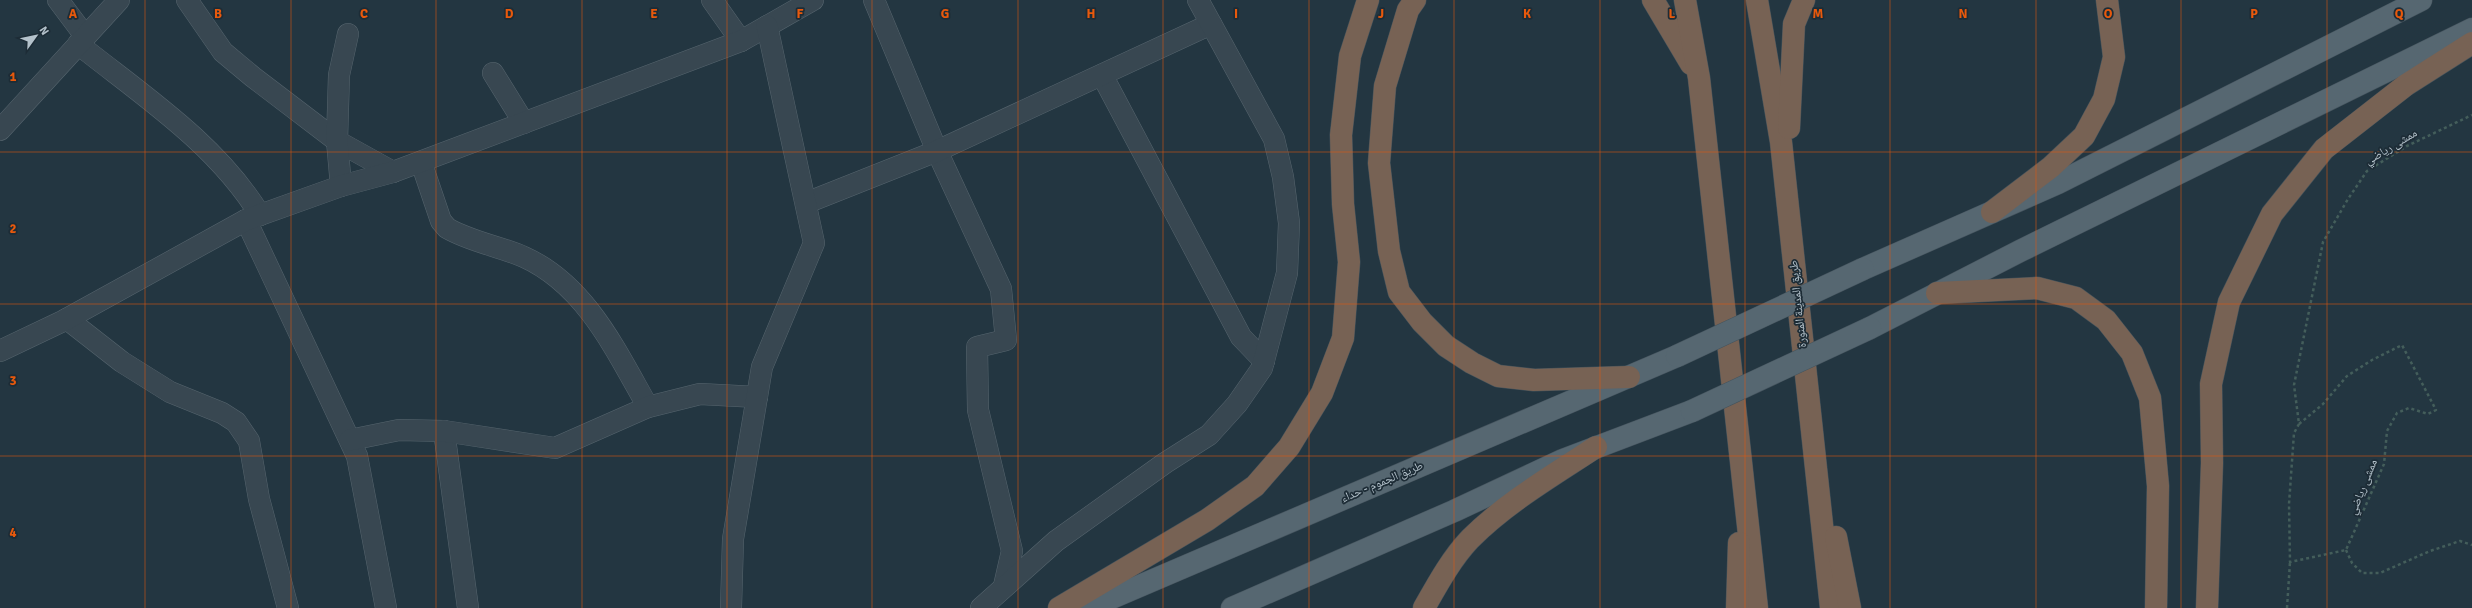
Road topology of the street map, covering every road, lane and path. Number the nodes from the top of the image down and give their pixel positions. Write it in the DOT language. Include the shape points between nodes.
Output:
graph roads {
  1 [pos="58,0"];
  2 [pos="120,0"];
  3 [pos="187,0"];
  4 [pos="712,0"];
  5 [pos="813,0"];
  6 [pos="874,0"];
  7 [pos="1198,0"];
  8 [pos="1368,0"];
  9 [pos="1415,0"];
  10 [pos="1653,0"];
  11 [pos="1685,0"];
  12 [pos="1757,0"];
  13 [pos="1804,0"];
  14 [pos="2107,0"];
  15 [pos="2421,0"];
  16 [pos="1212,24"];
  17 [pos="767,26"];
  18 [pos="2472,29"];
  19 [pos="348,34"];
  20 [pos="82,40"];
  21 [pos="741,41"];
  22 [pos="2472,43"];
  23 [pos="493,73"];
  24 [pos="1102,75"];
  25 [pos="1699,78"];
  26 [pos="2472,115"];
  27 [pos="524,123"];
  28 [pos="0,130"];
  29 [pos="338,141"];
  30 [pos="937,151"];
  31 [pos="421,162"];
  32 [pos="393,172"];
  33 [pos="341,186"];
  34 [pos="1787,201"];
  35 [pos="806,203"];
  36 [pos="1992,212"];
  37 [pos="253,218"];
  38 [pos="1937,293"];
  39 [pos="67,319"];
  40 [pos="0,351"];
  41 [pos="1264,361"];
  42 [pos="1629,377"];
  43 [pos="1807,393"];
  44 [pos="757,397"];
  45 [pos="648,407"];
  46 [pos="2299,424"];
  47 [pos="444,431"];
  48 [pos="350,440"];
  49 [pos="1596,447"];
  50 [pos="1741,460"];
  51 [pos="2472,545"];
  52 [pos="2346,550"];
  53 [pos="2290,562"];
  54 [pos="1004,586"];
  55 [pos="288,608"];
  56 [pos="386,608"];
  57 [pos="468,608"];
  58 [pos="731,608"];
  59 [pos="981,608"];
  60 [pos="1059,608"];
  61 [pos="1088,608"];
  62 [pos="1232,608"];
  63 [pos="1424,608"];
  64 [pos="1737,608"];
  65 [pos="1757,608"];
  66 [pos="1831,608"];
  67 [pos="1850,608"];
  68 [pos="2156,608"];
  69 [pos="2207,608"];
  70 [pos="2287,608"];
  1 -- 20 [label="street"];
  2 -- 20 [label="street"];
  3 -- 29 [label="street" via="223,52"];
  4 -- 21 [label="street"];
  5 -- 17 [label="street"];
  6 -- 30 [label="street"];
  7 -- 16 [label="street"];
  8 -- 60 [label="highway" via="1350,56 1341,135 1343,204 1349,262 1343,338 1322,393 1289,447 1255,486 1207,520"];
  9 -- 42 [label="highway" via="1408,10 1385,86 1379,163 1389,251 1399,292 1422,322 1446,346 1498,376 1534,380"];
  10 -- 25 [label="highway"];
  11 -- 25 [label="highway"];
  12 -- 34 [label="highway, طريق المدينة المنورة" via="1781,142"];
  13 -- 34 [label="highway" via="1794,24"];
  14 -- 36 [label="highway" via="2114,57 2104,99 2084,136 2051,167"];
  15 -- 36 [label="main road, طريق الجموم - حداء" via="2058,183"];
  16 -- 24 [label="street"];
  16 -- 41 [label="street" via="1274,139 1283,177 1289,223 1287,273"];
  17 -- 21 [label="street"];
  17 -- 35 [label="street"];
  18 -- 38 [label="main road"];
  19 -- 29 [label="street" via="338,75"];
  20 -- 28 [label="street"];
  20 -- 37 [label="street" via="219,162 244,188"];
  21 -- 27 [label="street"];
  22 -- 69 [label="highway" via="2406,85 2324,149 2272,214 2229,302 2211,384 2212,463"];
  23 -- 27 [label="street"];
  24 -- 30 [label="street"];
  24 -- 41 [label="street" via="1241,337"];
  25 -- 50 [label="highway"];
  26 -- 46 [label="path, ممشى رياضي" via="2408,146 2367,171 2323,242 2294,385"];
  27 -- 31 [label="street"];
  29 -- 32 [label="street"];
  29 -- 33 [label="street"];
  30 -- 35 [label="street"];
  30 -- 54 [label="street" via="1001,289 1006,340 977,347 978,410 1012,551"];
  31 -- 32 [label="street"];
  31 -- 45 [label="street" via="441,221 447,228 524,258 557,276 601,326"];
  32 -- 33 [label="street"];
  33 -- 37 [label="street"];
  34 -- 43 [label="highway, طريق المدينة المنورة"];
  35 -- 44 [label="street" via="814,243 762,367"];
  36 -- 42 [label="main road, طريق الجموم - حداء, bridge"];
  37 -- 39 [label="street"];
  37 -- 48 [label="street"];
  38 -- 49 [label="main road, bridge" via="1870,328 1692,411"];
  38 -- 68 [label="highway" via="2037,288 2076,298 2106,320 2132,353 2150,398 2158,486"];
  39 -- 40 [label="street"];
  39 -- 55 [label="street" via="122,362 170,392 222,413 236,422 249,440 258,499"];
  41 -- 54 [label="street" via="1262,368 1237,404 1209,435 1165,463 1062,537"];
  42 -- 61 [label="main road, طريق الجموم - حداء"];
  43 -- 66 [label="highway, طريق المدينة المنورة"];
  43 -- 67 [label="highway"];
  44 -- 45 [label="street" via="700,394"];
  44 -- 58 [label="street" via="733,539"];
  45 -- 47 [label="street" via="555,448"];
  46 -- 52 [label="path, ممشى رياضي" via="2323,404 2348,376 2402,345 2436,410 2428,414 2409,408 2397,413 2387,431 2384,464"];
  46 -- 53 [label="path, ممشى رياضي" via="2294,434 2289,504"];
  47 -- 48 [label="street" via="399,430"];
  47 -- 57 [label="street"];
  48 -- 56 [label="street" via="357,456"];
  49 -- 62 [label="main road"];
  49 -- 63 [label="highway" via="1509,504 1469,540 1441,578"];
  50 -- 64 [label="highway"];
  50 -- 65 [label="highway"];
  51 -- 52 [label="path" via="2460,541 2380,573 2362,573 2352,563"];
  52 -- 53 [label="path"];
  53 -- 70 [label="path, ممشى رياضي"];
  54 -- 59 [label="street"];
}
